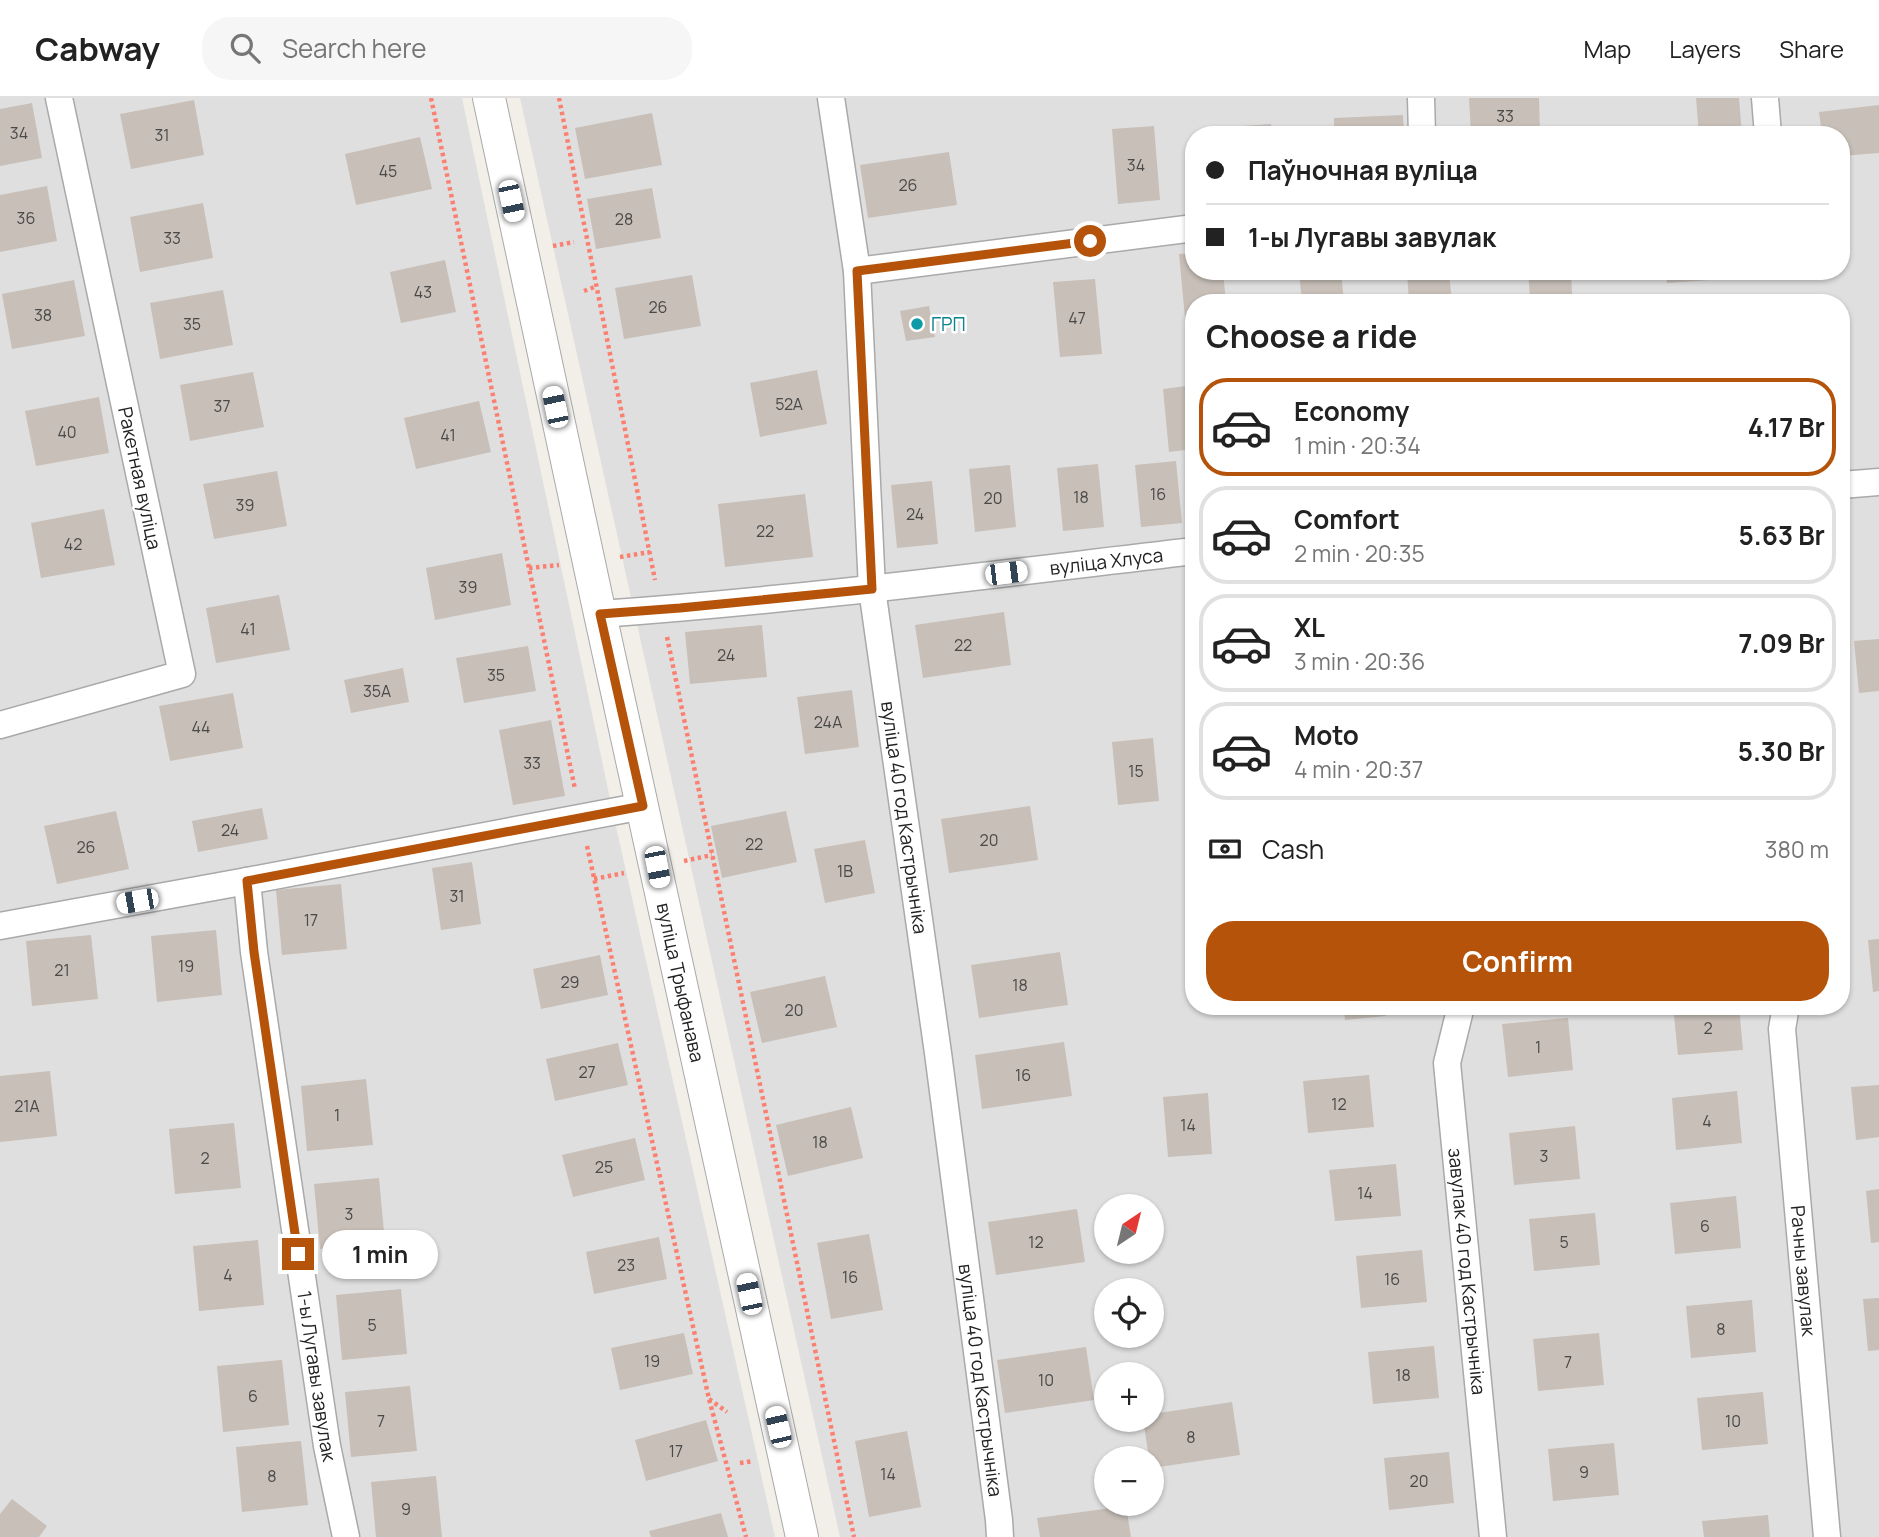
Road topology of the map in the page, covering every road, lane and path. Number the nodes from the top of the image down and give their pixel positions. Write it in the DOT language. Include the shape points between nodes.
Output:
graph roads {
  1 [pos="59,98"];
  2 [pos="489,98"];
  3 [pos="559,98"];
  4 [pos="831,98"];
  5 [pos="1421,98"];
  6 [pos="1765,98"];
  7 [pos="1422,126"];
  8 [pos="1767,126"];
  9 [pos="1185,229"];
  10 [pos="857,271"];
  11 [pos="597,285"];
  12 [pos="584,290"];
  13 [pos="1879,482"];
  14 [pos="1850,484"];
  15 [pos="1185,552"];
  16 [pos="872,589"];
  17 [pos="661,610"];
  18 [pos="600,614"];
  19 [pos="0,725"];
  20 [pos="643,806"];
  21 [pos="247,881"];
  22 [pos="0,926"];
  23 [pos="1459,1015"];
  24 [pos="1784,1015"];
  25 [pos="709,1399"];
  26 [pos="727,1412"];
  27 [pos="346,1537"];
  28 [pos="802,1537"];
  29 [pos="854,1537"];
  30 [pos="1000,1537"];
  31 [pos="1493,1537"];
  32 [pos="1826,1537"];
  1 -- 19 [label="street, Ракетная вуліца" via="182,674"];
  2 -- 18 [label="street, вуліца Трыфанава"];
  3 -- 11 [label="path"];
  4 -- 10 [label="street, вуліца 40 год Кастрычніка"];
  5 -- 7 [label="street"];
  6 -- 8 [label="street"];
  9 -- 10 [label="street"];
  10 -- 16 [label="street, вуліца 40 год Кастрычніка"];
  11 -- 12 [label="path"];
  11 -- 17 [label="path"];
  13 -- 14 [label="street"];
  15 -- 16 [label="street, вуліца Хлуса"];
  16 -- 17 [label="street, вуліца Хлуса"];
  16 -- 30 [label="street, вуліца 40 год Кастрычніка"];
  17 -- 18 [label="street, вуліца Хлуса"];
  17 -- 29 [label="path"];
  18 -- 20 [label="street, вуліца Трыфанава"];
  20 -- 21 [label="street"];
  20 -- 28 [label="street, вуліца Трыфанава"];
  21 -- 22 [label="street"];
  21 -- 27 [label="street, 1-ы Лугавы завулак" via="325,1432"];
  23 -- 31 [label="street, завулак 40 год Кастрычніка" via="1447,1063"];
  24 -- 32 [label="street, Рачны завулак" via="1782,1029"];
  25 -- 26 [label="path"];
}
